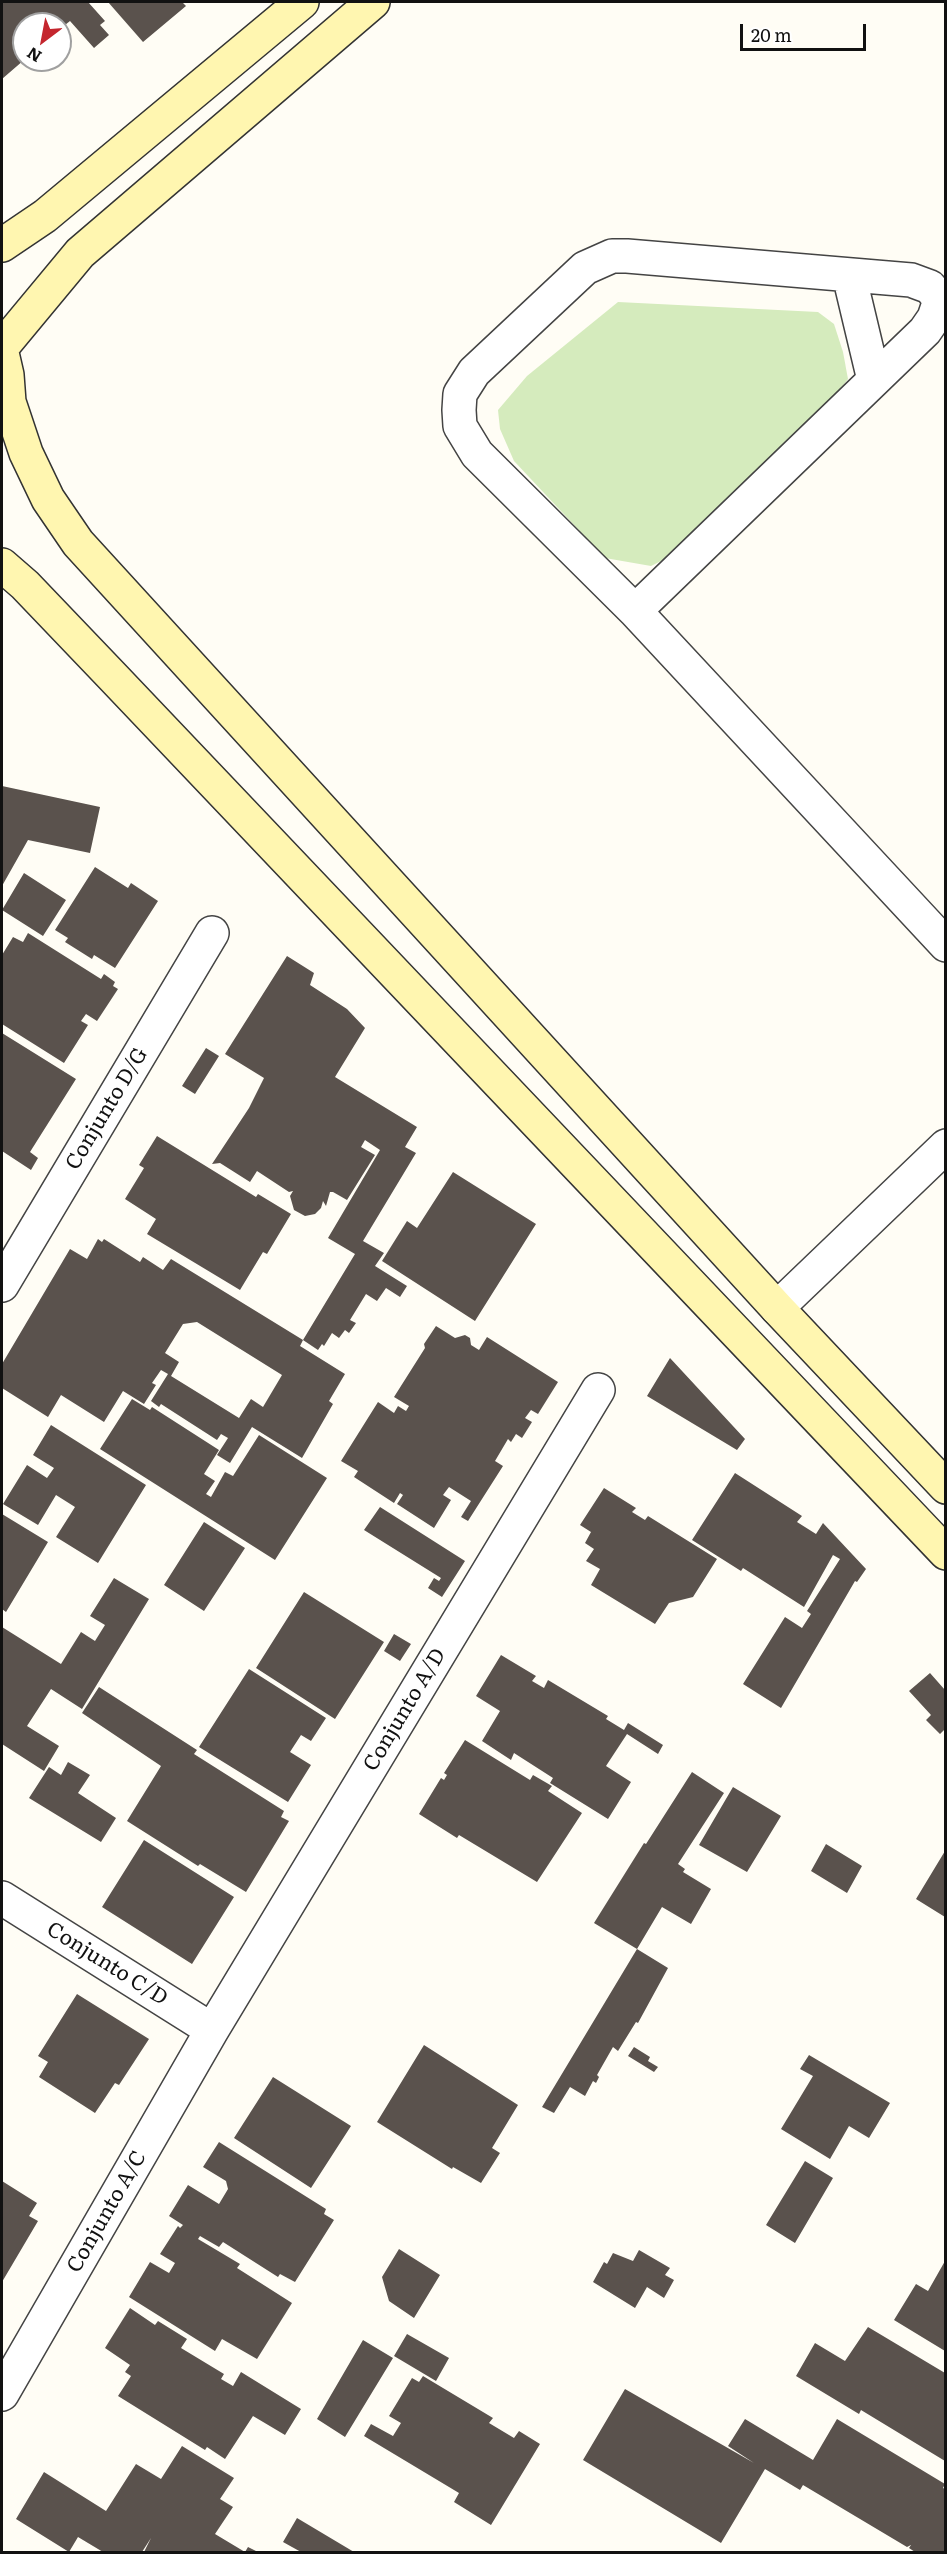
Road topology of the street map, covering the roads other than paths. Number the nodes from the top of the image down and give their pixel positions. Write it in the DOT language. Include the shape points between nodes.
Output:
graph roads {
  1 [pos="302,2"];
  2 [pos="373,2"];
  3 [pos="2,244"];
  4 [pos="849,275"];
  5 [pos="2,347"];
  6 [pos="2,353"];
  7 [pos="874,380"];
  8 [pos="9,402"];
  9 [pos="2,435"];
  10 [pos="2,565"];
  11 [pos="635,610"];
  12 [pos="212,933"];
  13 [pos="945,945"];
  14 [pos="945,1146"];
  15 [pos="2,1285"];
  16 [pos="777,1308"];
  17 [pos="598,1390"];
  18 [pos="945,1487"];
  19 [pos="945,1553"];
  20 [pos="2,1898"];
  21 [pos="212,2030"];
  22 [pos="2,2394"];
  1 -- 3 [label="street" via="45,216"];
  2 -- 5 [label="street" via="80,253"];
  4 -- 7 [label="street"];
  4 -- 7 [label="street" via="911,280 930,287 940,300 925,331"];
  4 -- 11 [label="street" via="612,256 585,268 474,372 460,394 459,410 460,426 477,454"];
  6 -- 8 [label="street"];
  7 -- 11 [label="street"];
  8 -- 9 [label="street"];
  8 -- 16 [label="street" via="26,453 48,499 78,543"];
  10 -- 19 [label="street" via="105,668"];
  11 -- 13 [label="street"];
  12 -- 15 [label="street, Conjunto D/G"];
  14 -- 16 [label="street"];
  16 -- 18 [label="street"];
  17 -- 21 [label="street, Conjunto A/D"];
  20 -- 21 [label="street, Conjunto C/D"];
  21 -- 22 [label="street, Conjunto A/C"];
}
